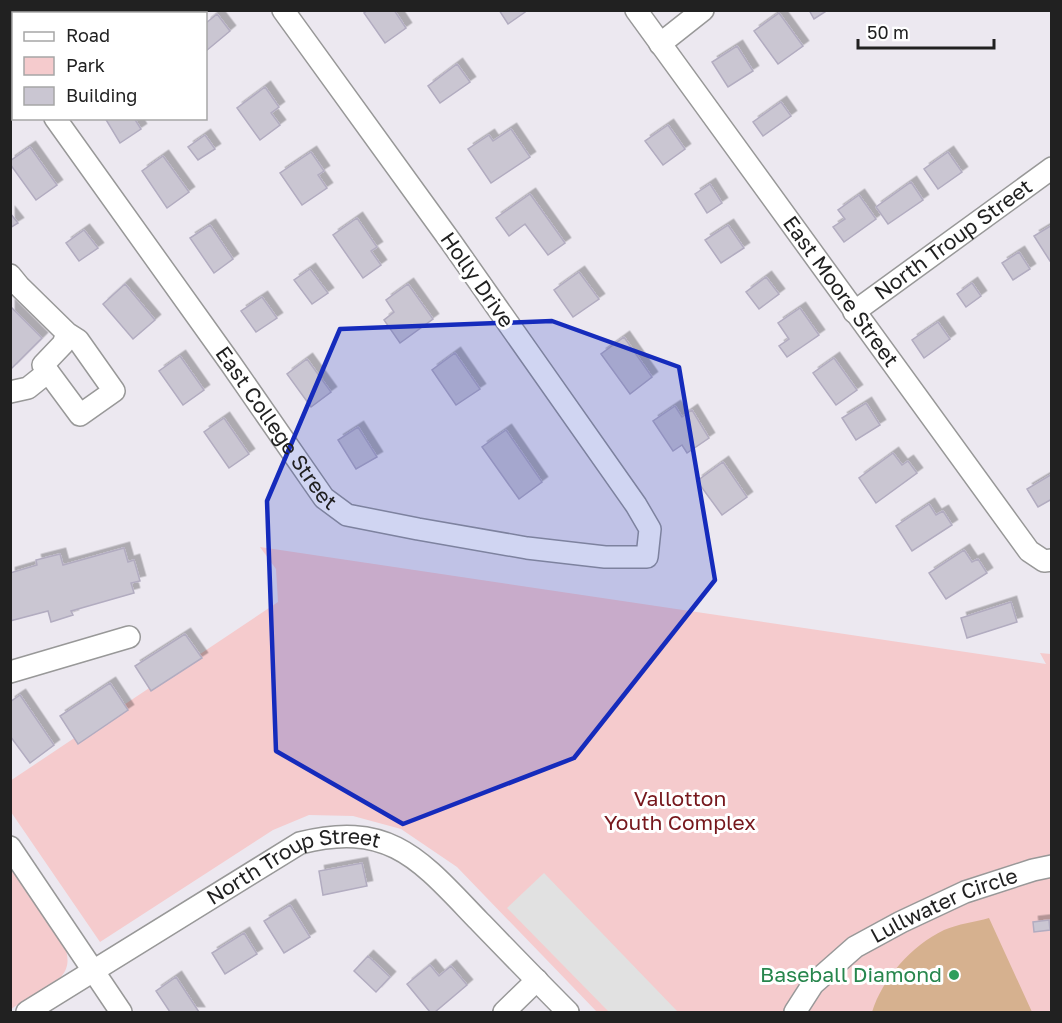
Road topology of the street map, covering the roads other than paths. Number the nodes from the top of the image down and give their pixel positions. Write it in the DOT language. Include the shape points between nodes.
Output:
graph roads {
  1 [pos="283,10"];
  2 [pos="636,10"];
  3 [pos="703,10"];
  4 [pos="660,44"];
  5 [pos="56,120"];
  6 [pos="1052,168"];
  7 [pos="10,275"];
  8 [pos="854,312"];
  9 [pos="67,333"];
  10 [pos="48,372"];
  11 [pos="10,392"];
  12 [pos="647,558"];
  13 [pos="1052,560"];
  14 [pos="129,637"];
  15 [pos="10,672"];
  16 [pos="10,847"];
  17 [pos="1052,866"];
  18 [pos="94,971"];
  19 [pos="537,980"];
  20 [pos="27,1012"];
  21 [pos="121,1012"];
  22 [pos="504,1012"];
  23 [pos="568,1012"];
  24 [pos="795,1012"];
  1 -- 12 [label="street, Holly Drive" via="636,505 650,530"];
  2 -- 4 [label="street, East Moore Street"];
  3 -- 4 [label="street"];
  4 -- 8 [label="street, East Moore Street"];
  5 -- 12 [label="street, East College Street" via="324,498 347,515 505,544 605,557"];
  6 -- 8 [label="street, North Troup Street"];
  7 -- 9 [label="street"];
  8 -- 13 [label="street, East Moore Street" via="1029,551 1044,561"];
  9 -- 10 [label="street" via="63,344 42,365"];
  9 -- 10 [label="street" via="78,340 114,391 80,415"];
  10 -- 11 [label="street" via="28,388"];
  14 -- 15 [label="street"];
  16 -- 18 [label="street"];
  17 -- 24 [label="street, Lullwater Circle" via="965,892 855,947 813,984"];
  18 -- 19 [label="street, North Troup Street" via="300,843 350,836 392,845 427,867"];
  18 -- 20 [label="street, North Troup Street"];
  18 -- 21 [label="street"];
  19 -- 22 [label="street"];
  19 -- 23 [label="street, North Troup Street"];
}
